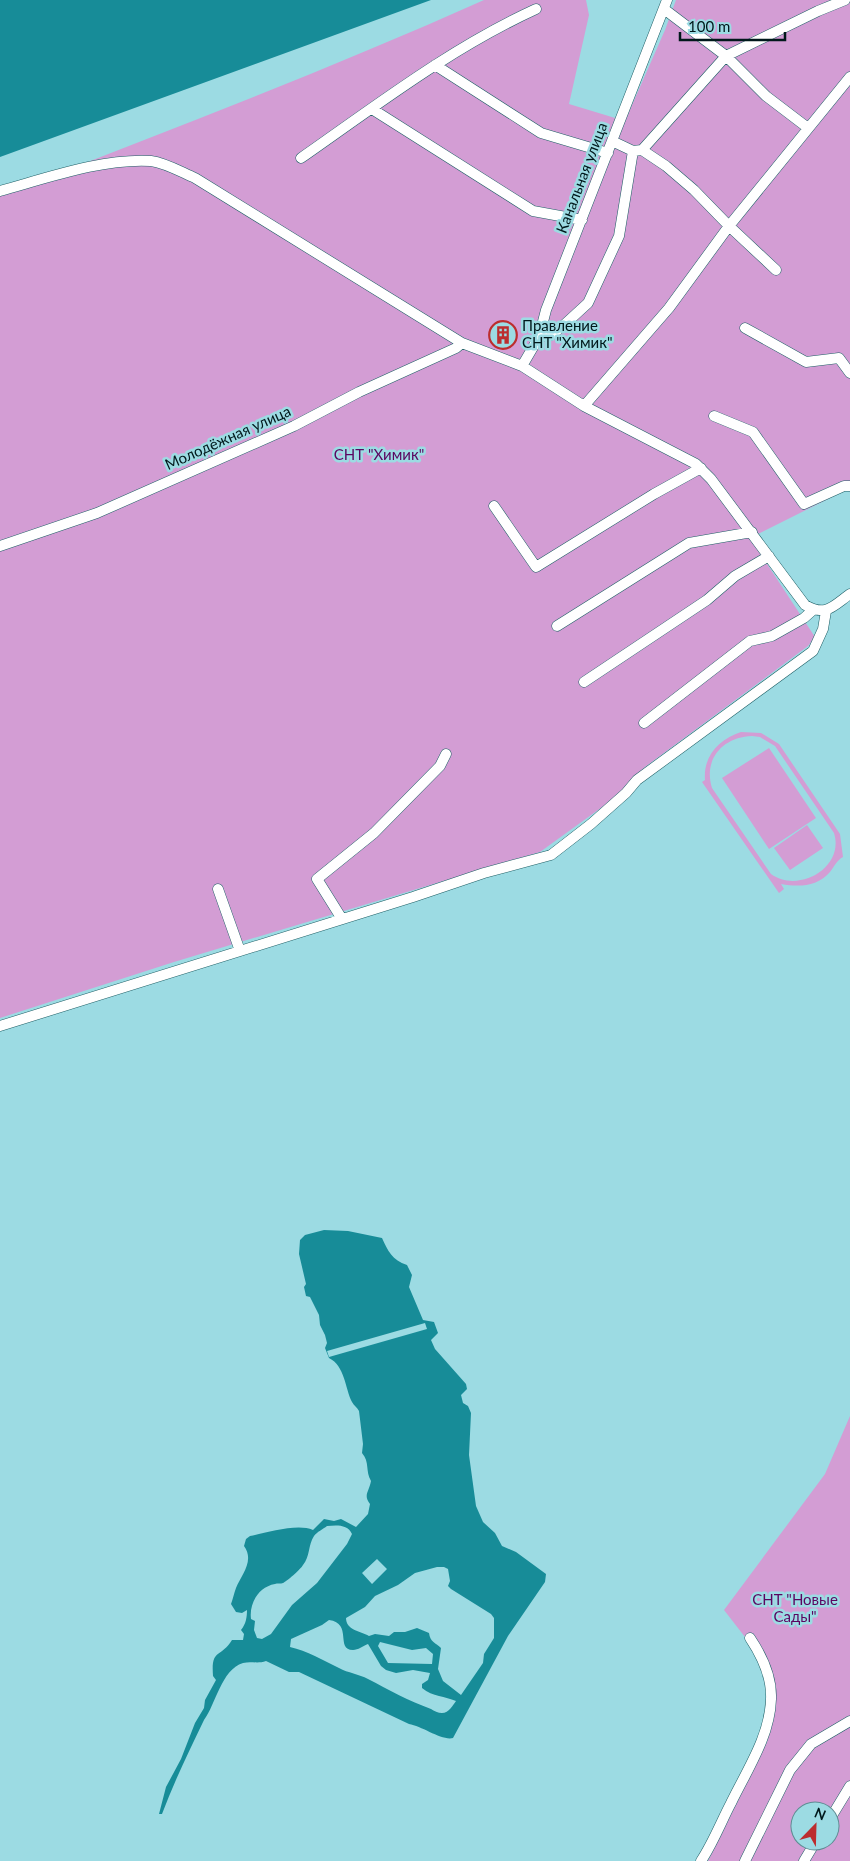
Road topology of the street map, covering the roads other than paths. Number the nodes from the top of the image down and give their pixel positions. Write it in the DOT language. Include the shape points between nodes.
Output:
graph roads {
  1 [pos="844,0"];
  2 [pos="665,4"];
  3 [pos="536,9"];
  4 [pos="726,56"];
  5 [pos="435,64"];
  6 [pos="850,77"];
  7 [pos="372,109"];
  8 [pos="808,128"];
  9 [pos="612,142"];
  10 [pos="638,150"];
  11 [pos="608,153"];
  12 [pos="301,158"];
  13 [pos="0,191"];
  14 [pos="582,220"];
  15 [pos="729,226"];
  16 [pos="776,270"];
  17 [pos="745,328"];
  18 [pos="539,337"];
  19 [pos="462,343"];
  20 [pos="522,366"];
  21 [pos="850,373"];
  22 [pos="584,406"];
  23 [pos="714,416"];
  24 [pos="701,468"];
  25 [pos="850,486"];
  26 [pos="494,506"];
  27 [pos="752,532"];
  28 [pos="0,546"];
  29 [pos="770,556"];
  30 [pos="850,594"];
  31 [pos="813,610"];
  32 [pos="826,611"];
  33 [pos="558,626"];
  34 [pos="584,682"];
  35 [pos="644,723"];
  36 [pos="446,754"];
  37 [pos="218,889"];
  38 [pos="342,919"];
  39 [pos="240,951"];
  40 [pos="0,1026"];
  41 [pos="750,1638"];
  42 [pos="850,1721"];
  43 [pos="850,1786"];
  44 [pos="840,1802"];
  45 [pos="701,1861"];
  46 [pos="745,1861"];
  1 -- 4 [label="street"];
  2 -- 4 [label="street"];
  2 -- 9 [label="street, Канальная улица"];
  3 -- 5 [label="street"];
  4 -- 8 [label="street" via="766,96"];
  4 -- 10 [label="street"];
  5 -- 7 [label="street"];
  5 -- 11 [label="street" via="541,133"];
  6 -- 8 [label="street"];
  7 -- 12 [label="street"];
  7 -- 14 [label="street" via="533,211"];
  8 -- 15 [label="street"];
  9 -- 10 [label="street"];
  9 -- 11 [label="street, Канальная улица"];
  10 -- 15 [label="street" via="666,166"];
  10 -- 18 [label="street" via="620,236 588,303 564,325"];
  11 -- 14 [label="street, Канальная улица"];
  13 -- 19 [label="street" via="118,162 152,161 168,166 195,178"];
  14 -- 18 [label="street, Канальная улица" via="546,310"];
  15 -- 16 [label="street"];
  15 -- 22 [label="street" via="669,308"];
  17 -- 21 [label="street" via="806,362 839,358"];
  18 -- 20 [label="street, Канальная улица"];
  19 -- 20 [label="street"];
  19 -- 28 [label="street, Молодёжная улица" via="294,426 111,507"];
  20 -- 22 [label="street"];
  22 -- 24 [label="street"];
  23 -- 25 [label="street" via="753,432 804,504"];
  24 -- 26 [label="street" via="536,567"];
  24 -- 27 [label="street"];
  27 -- 29 [label="street"];
  27 -- 33 [label="street" via="689,544"];
  29 -- 31 [label="street" via="799,599"];
  29 -- 34 [label="street" via="735,576 708,600"];
  30 -- 32 [label="street"];
  31 -- 32 [label="street"];
  31 -- 35 [label="street" via="772,636 750,641"];
  32 -- 38 [label="street" via="823,629 813,651 637,780 591,824 551,855 493,870"];
  36 -- 38 [label="street" via="440,766 374,833 317,879"];
  37 -- 39 [label="street"];
  38 -- 39 [label="street"];
  39 -- 40 [label="street"];
  41 -- 45 [label="street" via="766,1669 770,1708 761,1743"];
  42 -- 46 [label="street" via="811,1744 790,1770"];
  43 -- 44 [label="street"];
}
